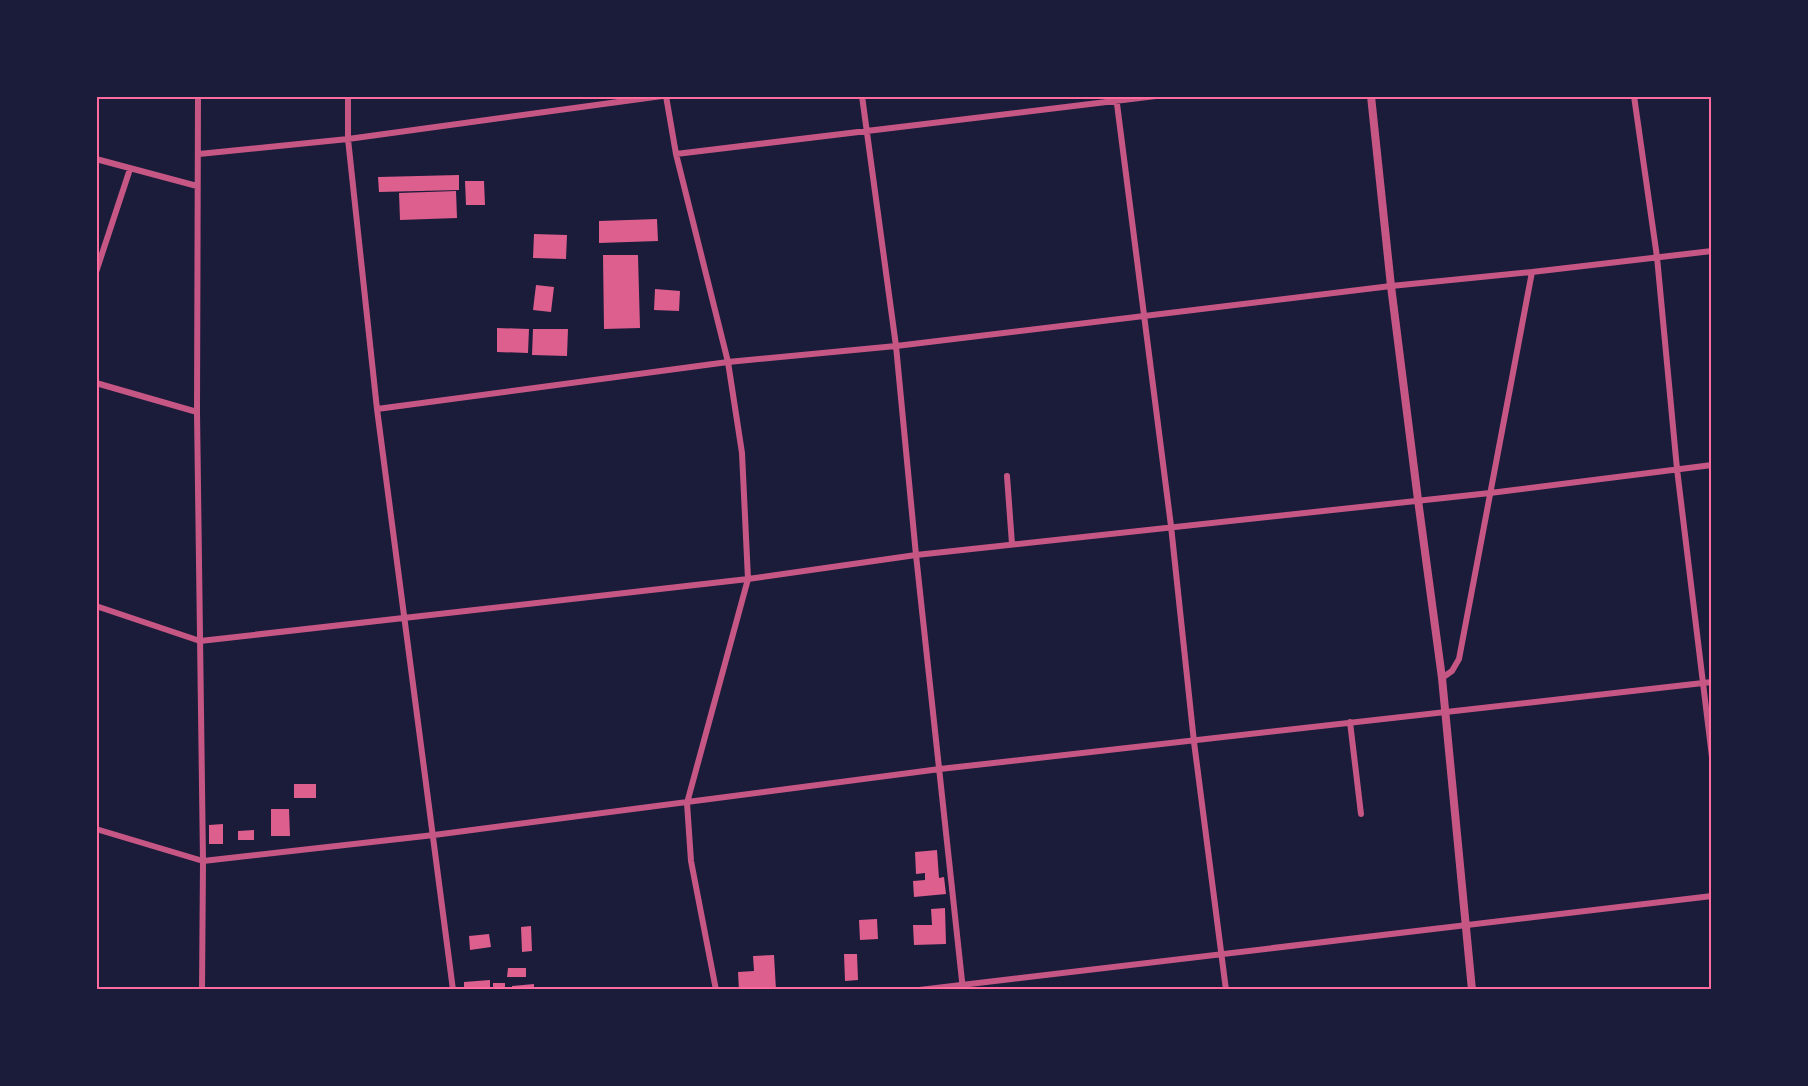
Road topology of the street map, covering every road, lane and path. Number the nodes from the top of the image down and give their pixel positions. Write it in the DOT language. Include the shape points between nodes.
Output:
graph roads {
  1 [pos="198,96"];
  2 [pos="348,96"];
  3 [pos="664,96"];
  4 [pos="862,96"];
  5 [pos="1156,96"];
  6 [pos="1371,96"];
  7 [pos="1634,96"];
  8 [pos="1116,98"];
  9 [pos="866,130"];
  10 [pos="348,139"];
  11 [pos="199,154"];
  12 [pos="676,154"];
  13 [pos="96,159"];
  14 [pos="130,169"];
  15 [pos="197,186"];
  16 [pos="1712,251"];
  17 [pos="1657,256"];
  18 [pos="96,272"];
  19 [pos="1532,272"];
  20 [pos="1391,286"];
  21 [pos="1143,315"];
  22 [pos="896,346"];
  23 [pos="728,362"];
  24 [pos="96,383"];
  25 [pos="377,409"];
  26 [pos="198,412"];
  27 [pos="1712,465"];
  28 [pos="1677,469"];
  29 [pos="1007,476"];
  30 [pos="1490,493"];
  31 [pos="1418,500"];
  32 [pos="1171,526"];
  33 [pos="1012,544"];
  34 [pos="916,555"];
  35 [pos="748,579"];
  36 [pos="96,606"];
  37 [pos="404,617"];
  38 [pos="200,641"];
  39 [pos="1442,678"];
  40 [pos="1704,682"];
  41 [pos="1712,682"];
  42 [pos="1445,712"];
  43 [pos="1350,722"];
  44 [pos="1194,742"];
  45 [pos="1712,757"];
  46 [pos="940,769"];
  47 [pos="687,803"];
  48 [pos="1361,814"];
  49 [pos="96,829"];
  50 [pos="434,835"];
  51 [pos="203,861"];
  52 [pos="1712,896"];
  53 [pos="1465,924"];
  54 [pos="1222,953"];
  55 [pos="963,987"];
  56 [pos="202,990"];
  57 [pos="453,990"];
  58 [pos="716,990"];
  59 [pos="919,990"];
  60 [pos="1226,990"];
  61 [pos="1472,990"];
  1 -- 11 [label="street"];
  2 -- 10 [label="street"];
  3 -- 10 [label="street"];
  3 -- 12 [label="street"];
  4 -- 9 [label="street"];
  5 -- 8 [label="street"];
  6 -- 20 [label="street"];
  7 -- 17 [label="street"];
  8 -- 9 [label="street"];
  8 -- 21 [label="street"];
  9 -- 12 [label="street"];
  9 -- 22 [label="street"];
  10 -- 11 [label="street"];
  10 -- 25 [label="street"];
  11 -- 15 [label="street"];
  12 -- 23 [label="street"];
  13 -- 14 [label="street"];
  14 -- 15 [label="street"];
  14 -- 18 [label="street"];
  15 -- 26 [label="street"];
  16 -- 17 [label="street"];
  17 -- 19 [label="street"];
  17 -- 28 [label="street"];
  19 -- 20 [label="street"];
  19 -- 30 [label="street"];
  20 -- 21 [label="street"];
  20 -- 31 [label="street"];
  21 -- 22 [label="street"];
  21 -- 32 [label="street"];
  22 -- 23 [label="street"];
  22 -- 34 [label="street"];
  23 -- 25 [label="street"];
  23 -- 35 [label="street" via="742,453"];
  24 -- 26 [label="street"];
  25 -- 37 [label="street"];
  26 -- 38 [label="street"];
  27 -- 28 [label="street"];
  28 -- 30 [label="street"];
  28 -- 40 [label="street"];
  29 -- 33 [label="street"];
  30 -- 31 [label="street"];
  30 -- 39 [label="street" via="1459,659"];
  31 -- 32 [label="street"];
  31 -- 39 [label="street"];
  32 -- 33 [label="street"];
  32 -- 44 [label="street"];
  33 -- 34 [label="street"];
  34 -- 35 [label="street"];
  34 -- 46 [label="street"];
  35 -- 37 [label="street"];
  35 -- 47 [label="street"];
  36 -- 38 [label="street"];
  37 -- 38 [label="street"];
  37 -- 50 [label="street"];
  38 -- 51 [label="street"];
  39 -- 42 [label="street"];
  40 -- 41 [label="street"];
  40 -- 42 [label="street"];
  40 -- 45 [label="street"];
  42 -- 43 [label="street"];
  42 -- 53 [label="street"];
  43 -- 44 [label="street"];
  43 -- 48 [label="street"];
  44 -- 46 [label="street"];
  44 -- 54 [label="street"];
  46 -- 47 [label="street"];
  46 -- 55 [label="street"];
  47 -- 50 [label="street"];
  47 -- 58 [label="street" via="691,861"];
  49 -- 51 [label="street"];
  50 -- 51 [label="street"];
  50 -- 57 [label="street"];
  51 -- 56 [label="street"];
  52 -- 53 [label="street"];
  53 -- 54 [label="street"];
  53 -- 61 [label="street"];
  54 -- 55 [label="street"];
  54 -- 60 [label="street"];
  55 -- 59 [label="street"];
}
